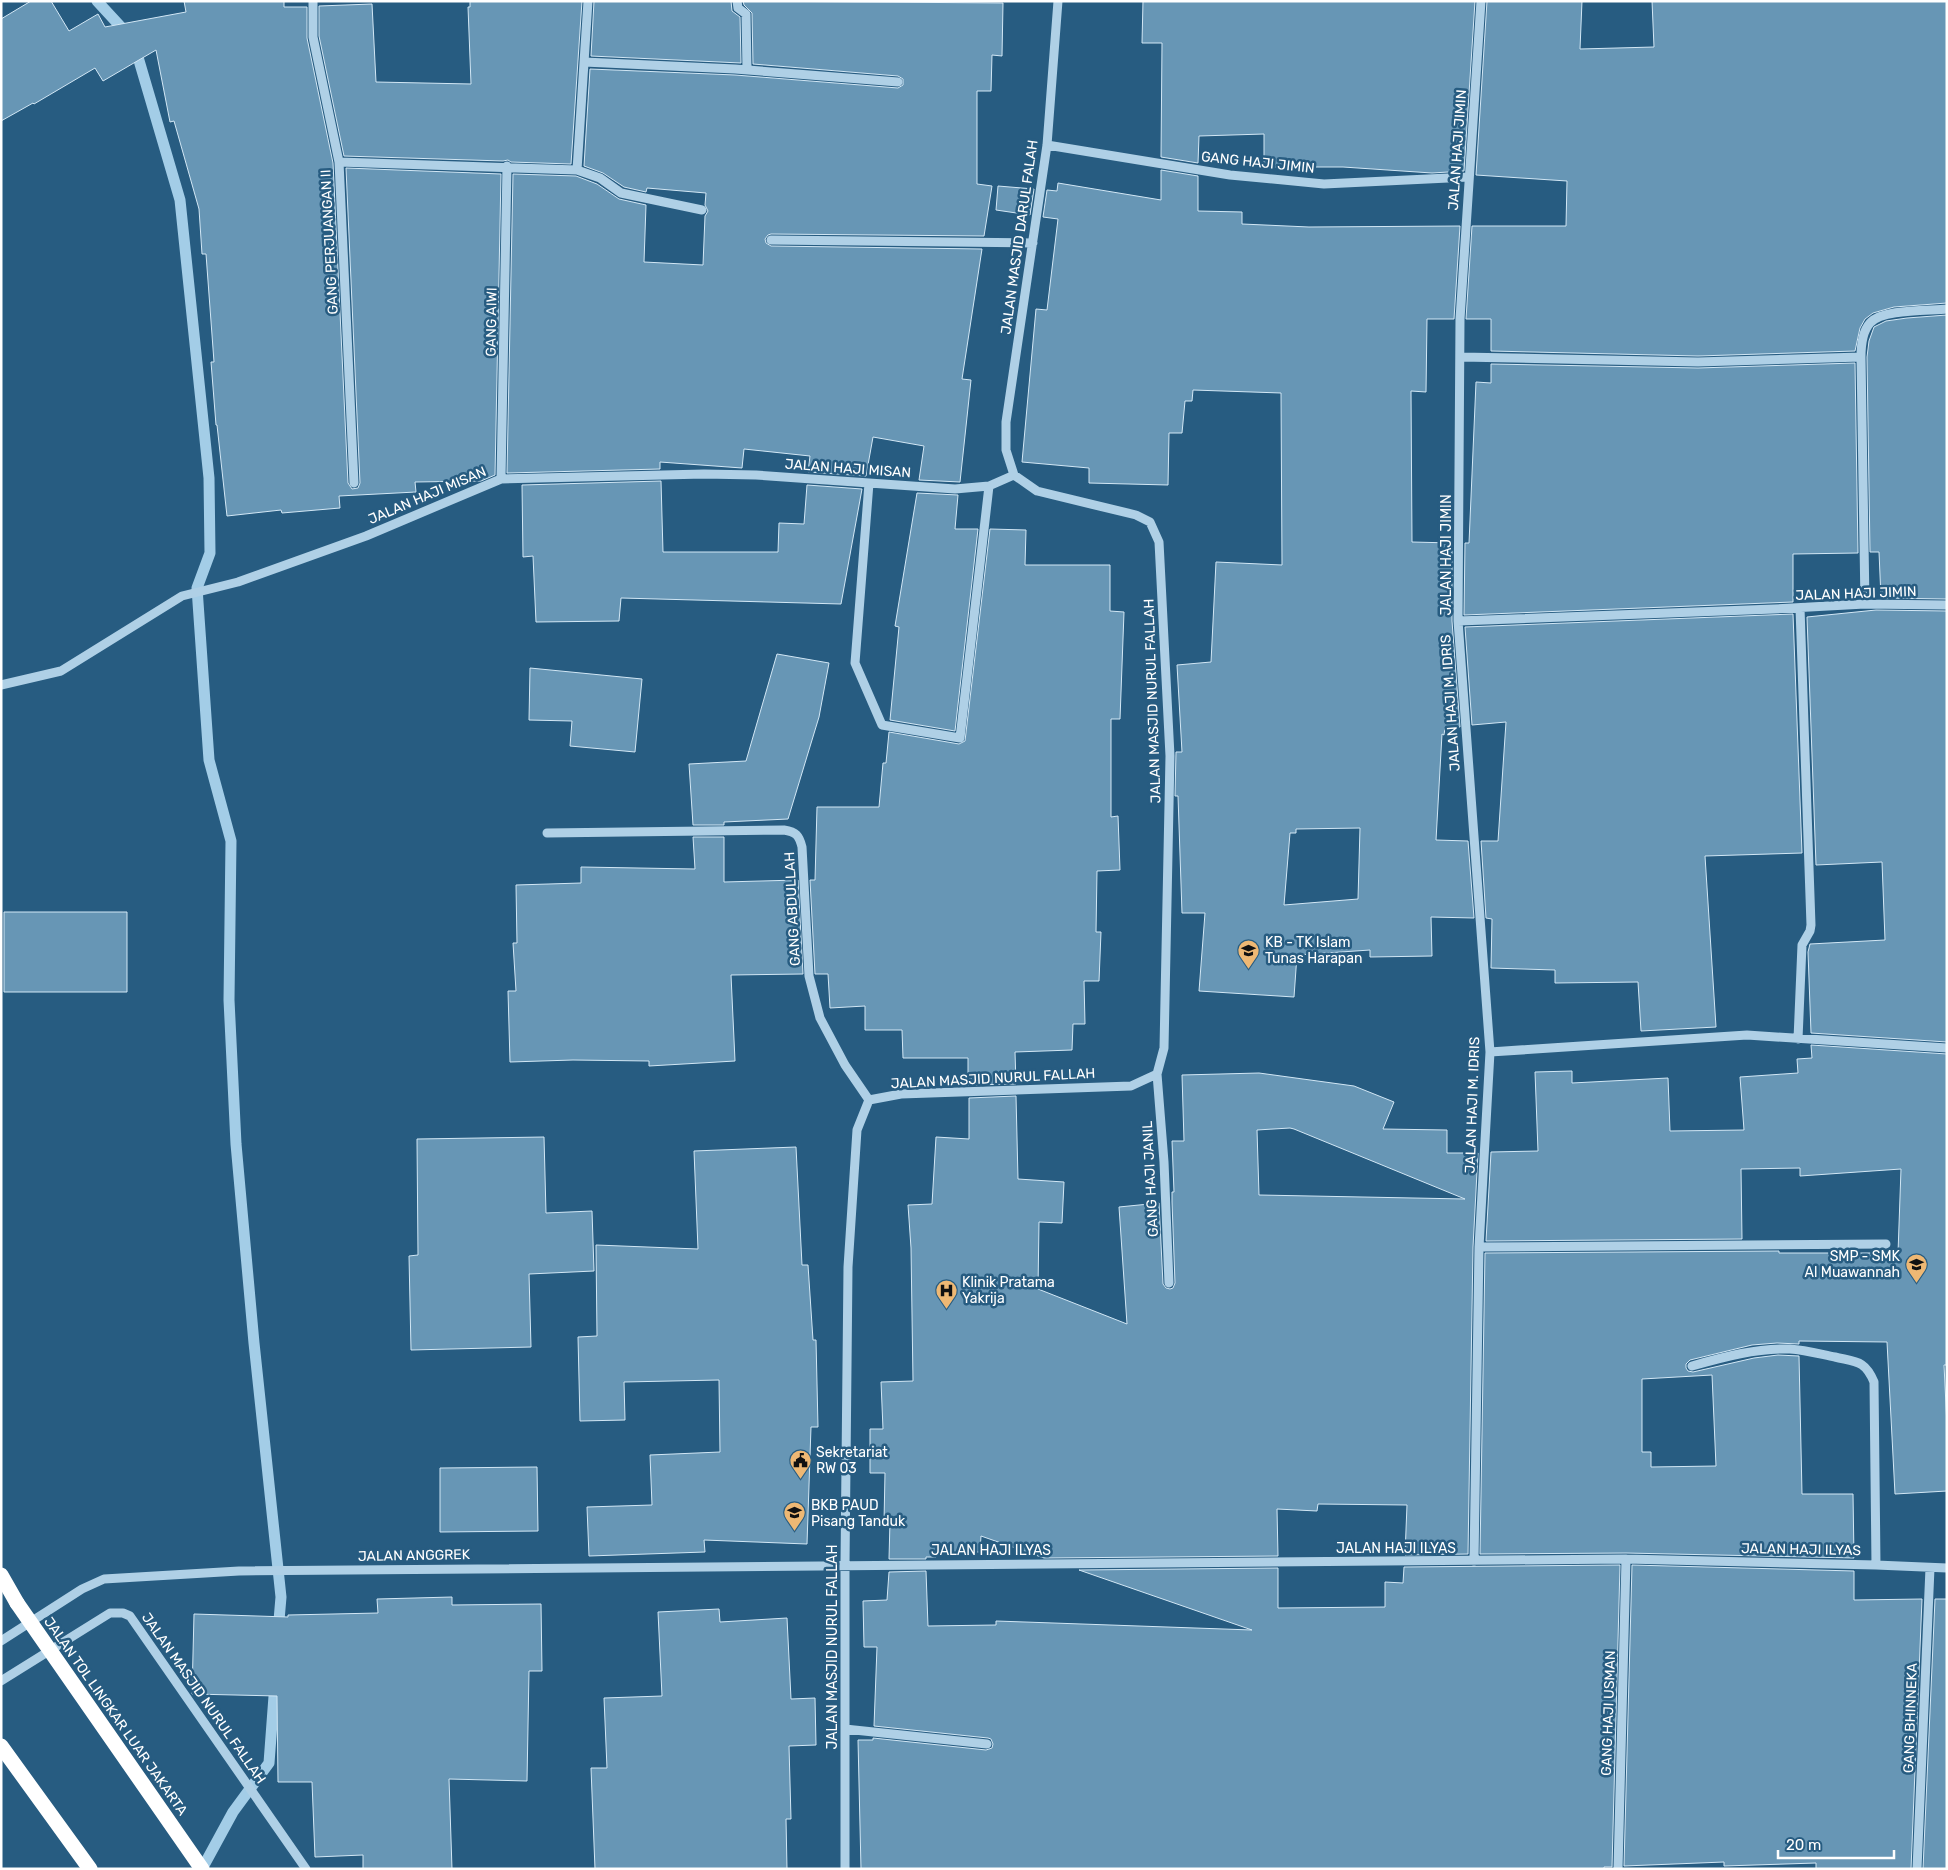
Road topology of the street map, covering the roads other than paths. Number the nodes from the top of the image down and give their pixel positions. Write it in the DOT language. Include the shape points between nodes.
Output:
graph roads {
  1 [pos="313,1"];
  2 [pos="588,1"];
  3 [pos="737,1"];
  4 [pos="1058,1"];
  5 [pos="1481,1"];
  6 [pos="584,62"];
  7 [pos="747,70"];
  8 [pos="898,82"];
  9 [pos="1047,145"];
  10 [pos="339,162"];
  11 [pos="507,166"];
  12 [pos="577,170"];
  13 [pos="1468,177"];
  14 [pos="702,210"];
  15 [pos="771,240"];
  16 [pos="1033,244"];
  17 [pos="1947,309"];
  18 [pos="1460,357"];
  19 [pos="1861,357"];
  20 [pos="1014,475"];
  21 [pos="501,479"];
  22 [pos="354,483"];
  23 [pos="869,484"];
  24 [pos="989,486"];
  25 [pos="1865,604"];
  26 [pos="1947,604"];
  27 [pos="1800,608"];
  28 [pos="1458,621"];
  29 [pos="1,685"];
  30 [pos="547,833"];
  31 [pos="1798,1038"];
  32 [pos="1947,1048"];
  33 [pos="1490,1052"];
  34 [pos="1156,1074"];
  35 [pos="869,1100"];
  36 [pos="1886,1244"];
  37 [pos="1479,1247"];
  38 [pos="1169,1283"];
  39 [pos="1692,1366"];
  40 [pos="1626,1559"];
  41 [pos="1474,1561"];
  42 [pos="845,1564"];
  43 [pos="1876,1565"];
  44 [pos="1930,1568"];
  45 [pos="1947,1568"];
  46 [pos="1,1575"];
  47 [pos="1,1582"];
  48 [pos="17,1603"];
  49 [pos="1,1641"];
  50 [pos="1,1681"];
  51 [pos="845,1729"];
  52 [pos="987,1744"];
  53 [pos="1,1746"];
  54 [pos="90,1869"];
  55 [pos="202,1869"];
  56 [pos="306,1869"];
  57 [pos="845,1869"];
  58 [pos="1618,1869"];
  59 [pos="1917,1869"];
  1 -- 10 [label="street, GANG PERJUANGAN II" via="313,38"];
  2 -- 6 [label="street"];
  3 -- 7 [label="street" via="738,8 746,14"];
  4 -- 9 [label="street, JALAN MASJID DARUL FALAH"];
  5 -- 13 [label="street, JALAN HAJI JIMIN"];
  6 -- 7 [label="street"];
  6 -- 12 [label="street"];
  7 -- 8 [label="street"];
  9 -- 13 [label="street, GANG HAJI JIMIN" via="1230,175 1324,184"];
  9 -- 16 [label="street, JALAN MASJID DARUL FALAH"];
  10 -- 11 [label="street"];
  10 -- 22 [label="street, GANG PERJUANGAN II"];
  11 -- 12 [label="street"];
  11 -- 21 [label="street, GANG AIWI"];
  12 -- 14 [label="street" via="600,178 621,193"];
  13 -- 18 [label="street, JALAN HAJI JIMIN"];
  15 -- 16 [label="street"];
  16 -- 20 [label="street, JALAN MASJID DARUL FALAH" via="1006,422 1006,450"];
  17 -- 19 [label="street" via="1877,317 1864,334"];
  18 -- 19 [label="street" via="1698,362"];
  18 -- 28 [label="street, JALAN HAJI JIMIN"];
  19 -- 25 [label="street"];
  20 -- 24 [label="street, JALAN HAJI MISAN"];
  20 -- 34 [label="street, JALAN MASJID NURUL FALLAH" via="1037,492 1136,515 1150,522 1159,542 1170,756 1164,1048"];
  21 -- 23 [label="street, JALAN HAJI MISAN" via="704,474"];
  21 -- 29 [label="street, JALAN HAJI MISAN" via="366,536 238,582 182,596 61,671"];
  23 -- 24 [label="street, JALAN HAJI MISAN" via="955,489"];
  23 -- 24 [label="street" via="855,663 882,725 960,738"];
  25 -- 26 [label="street, JALAN HAJI JIMIN"];
  25 -- 27 [label="street, JALAN HAJI JIMIN"];
  27 -- 28 [label="street, JALAN HAJI JIMIN"];
  27 -- 31 [label="street" via="1810,931 1802,945"];
  28 -- 33 [label="street, JALAN HAJI M. IDRIS"];
  30 -- 35 [label="street, GANG ABDULLAH" via="794,832 802,847 809,976 820,1018 845,1065"];
  31 -- 32 [label="street"];
  31 -- 33 [label="street" via="1747,1035"];
  33 -- 37 [label="street, JALAN HAJI M. IDRIS"];
  34 -- 35 [label="street, JALAN MASJID NURUL FALLAH" via="1131,1086 901,1094"];
  34 -- 38 [label="street, GANG HAJI JANIL" via="1164,1162"];
  35 -- 42 [label="street, JALAN MASJID NURUL FALLAH" via="857,1130 848,1268"];
  36 -- 37 [label="street"];
  37 -- 41 [label="street, JALAN HAJI M. IDRIS"];
  39 -- 43 [label="street" via="1731,1356 1789,1349 1859,1363 1869,1369 1874,1382"];
  40 -- 41 [label="street, JALAN HAJI ILYAS"];
  40 -- 43 [label="street, JALAN HAJI ILYAS"];
  40 -- 58 [label="street, GANG HAJI USMAN"];
  41 -- 42 [label="street, JALAN HAJI ILYAS"];
  42 -- 49 [label="street, JALAN ANGGREK" via="239,1571 104,1579 82,1589"];
  42 -- 51 [label="street, JALAN MASJID NURUL FALLAH"];
  43 -- 44 [label="street, JALAN HAJI ILYAS"];
  44 -- 45 [label="street, JALAN HAJI ILYAS"];
  44 -- 59 [label="street, GANG BHINNEKA"];
  46 -- 48 [label="highway"];
  47 -- 48 [label="highway, JALAN TOL LINGKAR LUAR JAKARTA"];
  48 -- 55 [label="highway, JALAN TOL LINGKAR LUAR JAKARTA, bridge"];
  50 -- 56 [label="street, JALAN MASJID NURUL FALLAH" via="110,1613 130,1616"];
  51 -- 52 [label="street"];
  51 -- 57 [label="street, JALAN MASJID NURUL FALLAH"];
  53 -- 54 [label="highway"];
}
